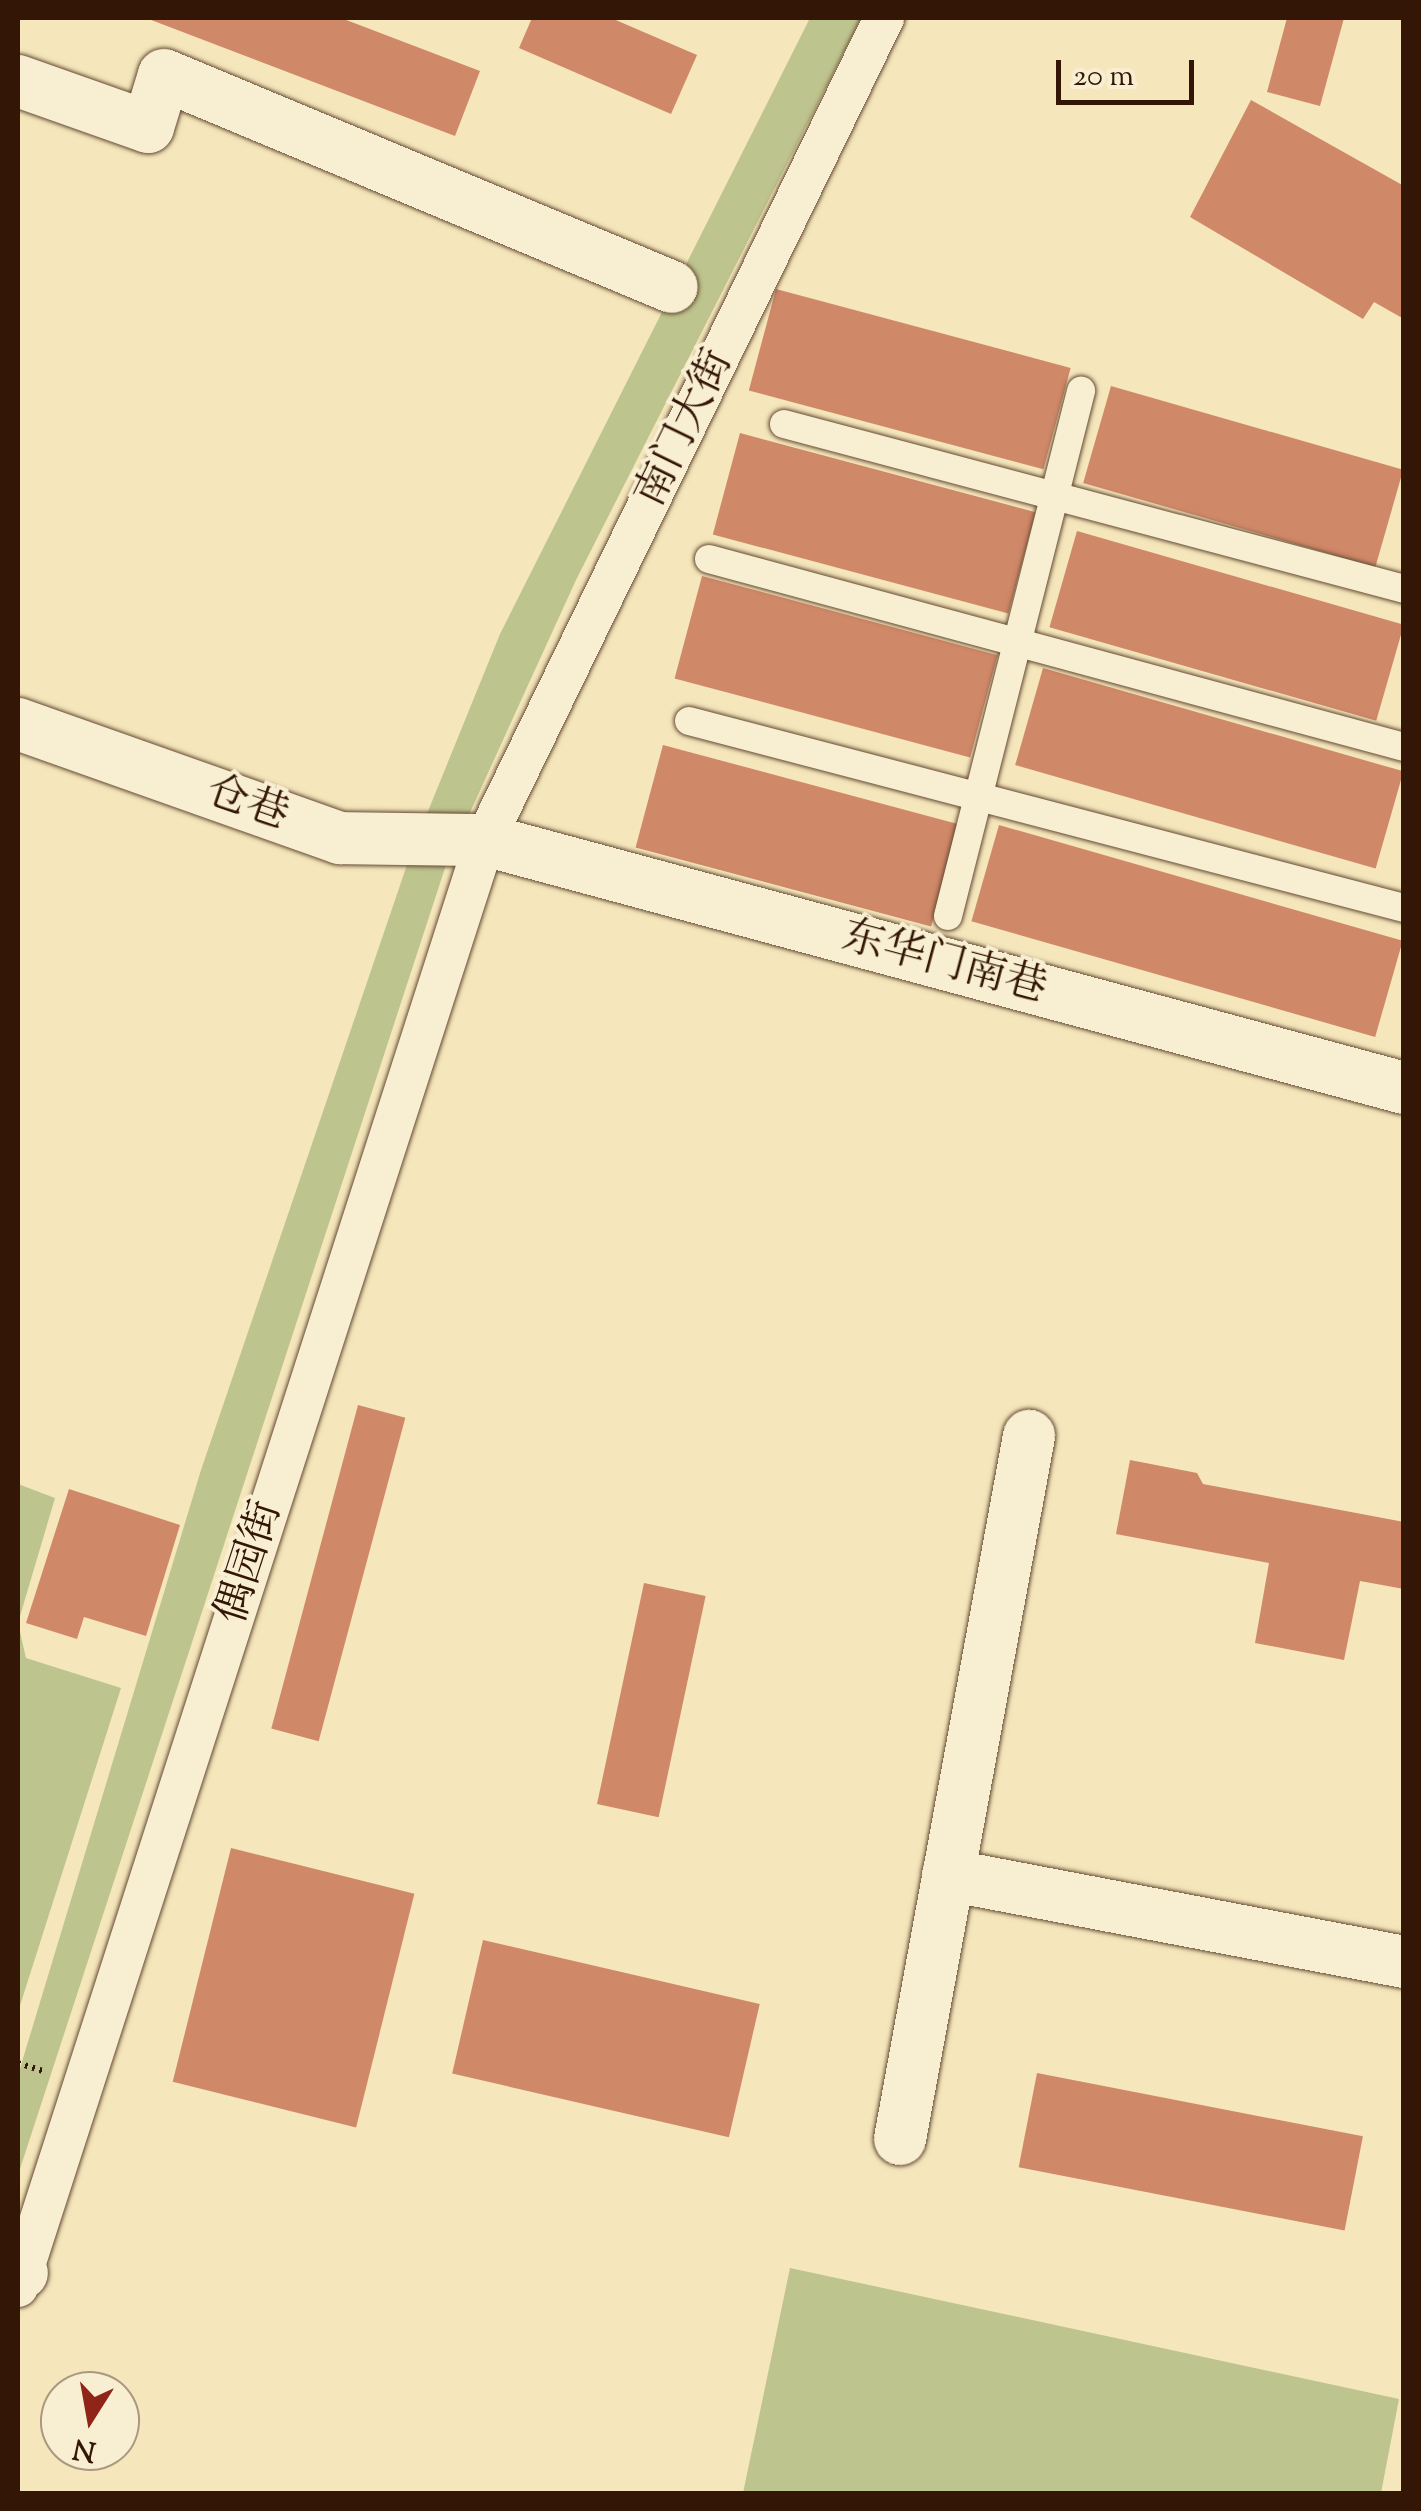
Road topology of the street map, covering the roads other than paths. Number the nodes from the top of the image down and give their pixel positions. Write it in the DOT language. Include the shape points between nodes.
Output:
graph roads {
  1 [pos="884,18"];
  2 [pos="18,81"];
  3 [pos="672,287"];
  4 [pos="1081,391"];
  5 [pos="784,424"];
  6 [pos="1052,496"];
  7 [pos="709,558"];
  8 [pos="1404,588"];
  9 [pos="1016,642"];
  10 [pos="689,721"];
  11 [pos="18,724"];
  12 [pos="1404,747"];
  13 [pos="978,798"];
  14 [pos="485,840"];
  15 [pos="1404,908"];
  16 [pos="948,916"];
  17 [pos="1404,1088"];
  18 [pos="1029,1436"];
  19 [pos="948,1876"];
  20 [pos="1404,1962"];
  21 [pos="900,2139"];
  22 [pos="19,2277"];
  1 -- 14 [label="street, 南门大街"];
  2 -- 3 [label="street" via="148,126 164,75"];
  4 -- 6 [label="lane"];
  5 -- 6 [label="lane"];
  6 -- 8 [label="lane"];
  6 -- 9 [label="lane"];
  7 -- 9 [label="lane"];
  9 -- 12 [label="lane"];
  9 -- 13 [label="lane"];
  10 -- 13 [label="lane"];
  11 -- 14 [label="street, 仓巷" via="340,838"];
  13 -- 15 [label="lane"];
  13 -- 16 [label="lane"];
  14 -- 17 [label="street, 东华门南巷"];
  14 -- 22 [label="street, 偶园街"];
  18 -- 19 [label="street"];
  19 -- 20 [label="street"];
  19 -- 21 [label="street"];
}
